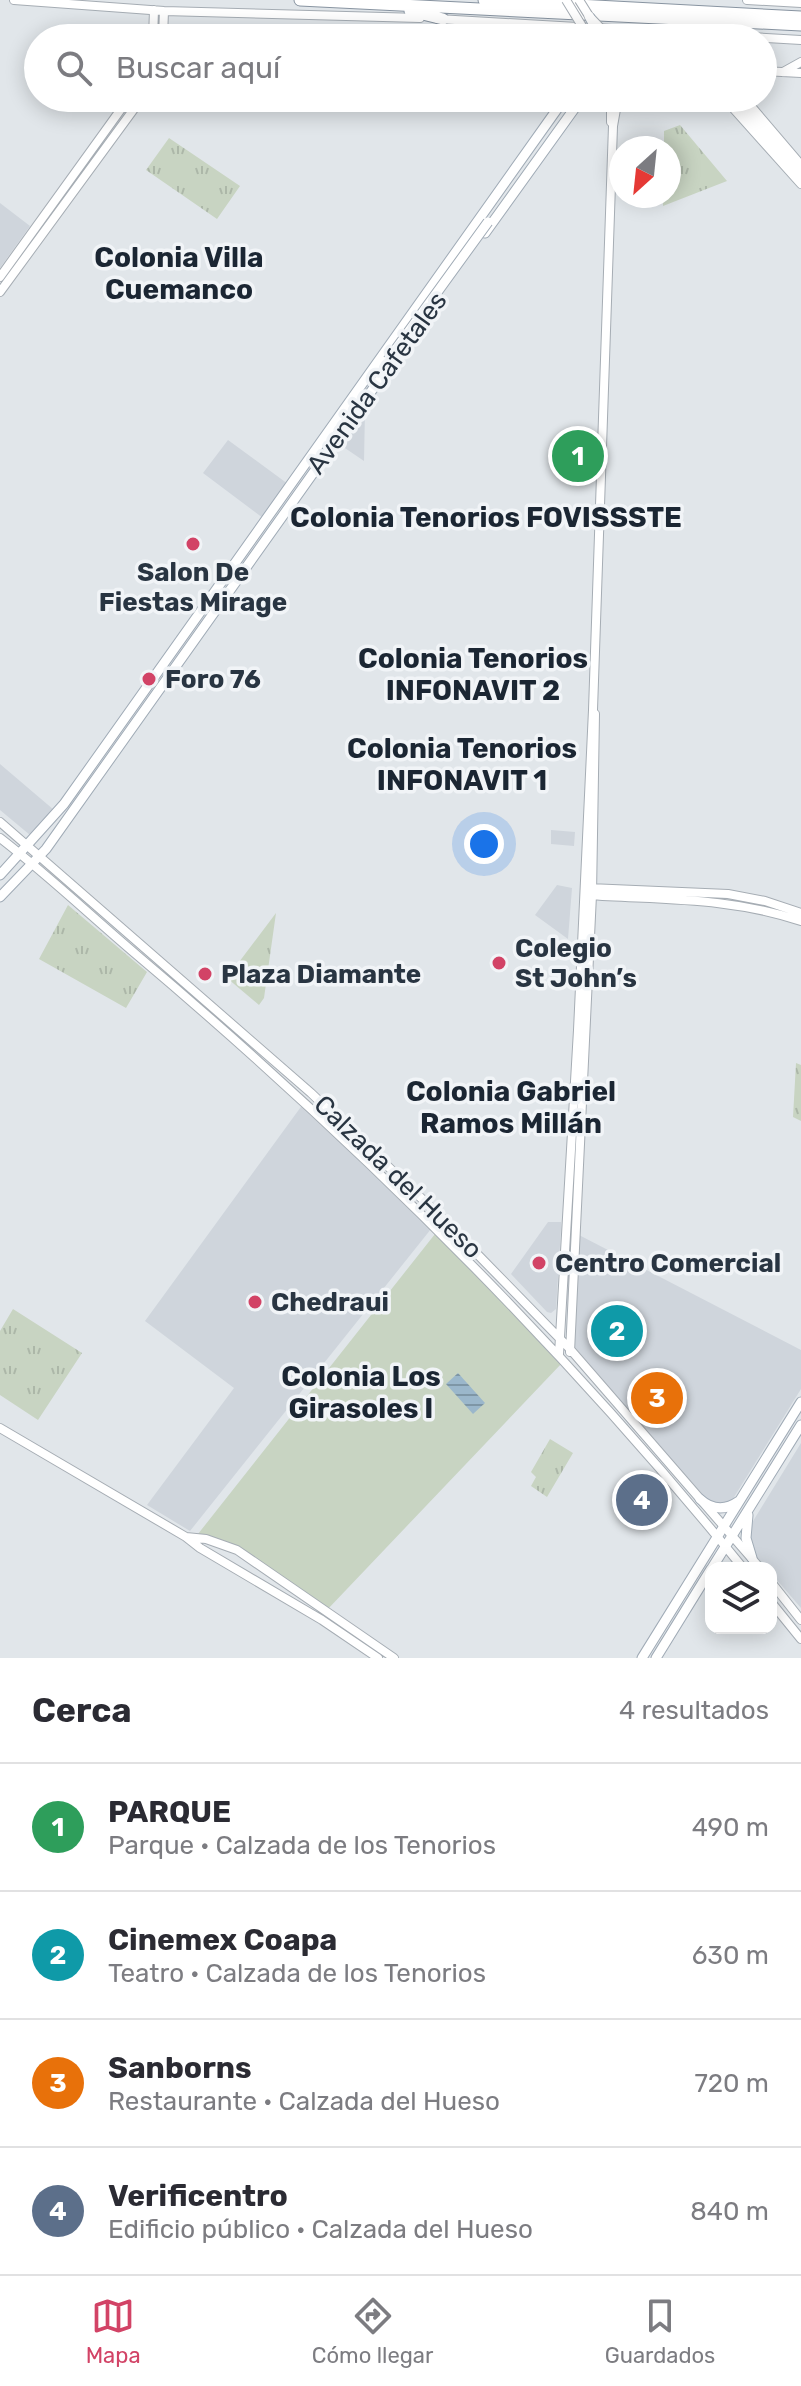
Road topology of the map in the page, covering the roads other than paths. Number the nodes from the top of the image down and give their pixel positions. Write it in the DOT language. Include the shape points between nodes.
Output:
graph roads {
  1 [pos="14,0"];
  2 [pos="300,0"];
  3 [pos="484,0"];
  4 [pos="566,0"];
  5 [pos="579,0"];
  6 [pos="747,0"];
  7 [pos="801,3"];
  8 [pos="383,4"];
  9 [pos="154,10"];
  10 [pos="164,11"];
  11 [pos="589,16"];
  12 [pos="801,17"];
  13 [pos="443,19"];
  14 [pos="154,24"];
  15 [pos="164,24"];
  16 [pos="524,24"];
  17 [pos="580,24"];
  18 [pos="593,24"];
  19 [pos="597,24"];
  20 [pos="801,25"];
  21 [pos="777,39"];
  22 [pos="801,40"];
  23 [pos="801,62"];
  24 [pos="777,72"];
  25 [pos="782,73"];
  26 [pos="801,73"];
  27 [pos="119,112"];
  28 [pos="131,112"];
  29 [pos="556,112"];
  30 [pos="556,112"];
  31 [pos="570,112"];
  32 [pos="570,112"];
  33 [pos="610,112"];
  34 [pos="616,112"];
  35 [pos="740,112"];
  36 [pos="745,112"];
  37 [pos="756,112"];
  38 [pos="613,126"];
  39 [pos="801,165"];
  40 [pos="801,174"];
  41 [pos="801,184"];
  42 [pos="471,230"];
  43 [pos="17,261"];
  44 [pos="448,261"];
  45 [pos="458,271"];
  46 [pos="0,277"];
  47 [pos="0,292"];
  48 [pos="349,421"];
  49 [pos="0,822"];
  50 [pos="0,838"];
  51 [pos="24,849"];
  52 [pos="36,859"];
  53 [pos="0,875"];
  54 [pos="587,892"];
  55 [pos="654,894"];
  56 [pos="0,897"];
  57 [pos="801,913"];
  58 [pos="801,921"];
  59 [pos="579,1082"];
  60 [pos="568,1190"];
  61 [pos="578,1190"];
  62 [pos="561,1315"];
  63 [pos="540,1320"];
  64 [pos="560,1339"];
  65 [pos="570,1349"];
  66 [pos="559,1354"];
  67 [pos="568,1364"];
  68 [pos="801,1402"];
  69 [pos="801,1425"];
  70 [pos="0,1428"];
  71 [pos="700,1499"];
  72 [pos="741,1499"];
  73 [pos="754,1500"];
  74 [pos="725,1525"];
  75 [pos="733,1534"];
  76 [pos="717,1536"];
  77 [pos="186,1537"];
  78 [pos="725,1546"];
  79 [pos="752,1558"];
  80 [pos="715,1562"];
  81 [pos="738,1562"];
  82 [pos="755,1562"];
  83 [pos="705,1578"];
  84 [pos="777,1590"];
  85 [pos="777,1609"];
  86 [pos="801,1620"];
  87 [pos="801,1639"];
  88 [pos="378,1658"];
  89 [pos="394,1658"];
  90 [pos="642,1658"];
  91 [pos="656,1658"];
  1 -- 9 [label="main road"];
  2 -- 8 [label="highway"];
  3 -- 12 [label="highway"];
  4 -- 17 [label="main road, bridge"];
  5 -- 11 [label="main road, bridge"];
  6 -- 7 [label="main road"];
  8 -- 13 [label="highway"];
  8 -- 20 [label="highway"];
  9 -- 10 [label="main road"];
  9 -- 14 [label="main road"];
  10 -- 13 [label="main road"];
  10 -- 15 [label="main road"];
  11 -- 18 [label="main road, bridge"];
  11 -- 19 [label="main road, bridge"];
  13 -- 16 [label="main road"];
  21 -- 22 [label="main road"];
  23 -- 25 [label="main road"];
  24 -- 25 [label="main road"];
  25 -- 26 [label="main road"];
  27 -- 43 [label="main road"];
  28 -- 43 [label="main road"];
  29 -- 42 [label="main road"];
  30 -- 42 [label="main road, Avenida Cafetales"];
  31 -- 45 [label="main road, Avenida Cafetales"];
  32 -- 48 [label="main road, bridge"];
  33 -- 38 [label="main road"];
  34 -- 38 [label="main road"];
  35 -- 41 [label="main road"];
  36 -- 40 [label="main road"];
  37 -- 39 [label="main road"];
  38 -- 54 [label="main road"];
  42 -- 44 [label="main road, Avenida Cafetales"];
  43 -- 46 [label="main road"];
  43 -- 47 [label="main road"];
  44 -- 45 [label="main road" via="456,260"];
  44 -- 51 [label="main road, Avenida Cafetales" via="79,784"];
  45 -- 48 [label="main road, Avenida Cafetales"];
  48 -- 52 [label="main road, Avenida Cafetales"];
  49 -- 51 [label="main road, Calzada del Hueso"];
  50 -- 51 [label="main road, Calzada del Hueso"];
  51 -- 52 [label="main road, Calzada del Hueso"];
  51 -- 53 [label="main road, Avenida Cafetales"];
  52 -- 56 [label="main road, Avenida Cafetales"];
  52 -- 63 [label="main road, Calzada del Hueso" via="311,1093"];
  52 -- 66 [label="main road, Calzada del Hueso" via="281,1080"];
  54 -- 55 [label="main road"];
  54 -- 59 [label="main road"];
  55 -- 57 [label="main road" via="728,894"];
  55 -- 58 [label="main road" via="744,905"];
  59 -- 60 [label="main road"];
  59 -- 61 [label="main road"];
  60 -- 61 [label="main road"];
  60 -- 62 [label="main road"];
  61 -- 65 [label="main road"];
  62 -- 63 [label="main road" via="551,1322"];
  62 -- 64 [label="main road"];
  63 -- 64 [label="main road, Calzada del Hueso"];
  64 -- 65 [label="main road, Calzada del Hueso"];
  64 -- 66 [label="main road"];
  65 -- 67 [label="main road"];
  65 -- 71 [label="main road, Calzada del Hueso"];
  66 -- 67 [label="main road, Calzada del Hueso"];
  67 -- 76 [label="main road, Calzada del Hueso"];
  68 -- 72 [label="main road"];
  69 -- 73 [label="main road"];
  70 -- 77 [label="main road"];
  71 -- 72 [label="main road" via="719,1508"];
  71 -- 74 [label="main road, Calzada del Hueso"];
  72 -- 74 [label="main road"];
  73 -- 75 [label="main road"];
  73 -- 79 [label="main road" via="745,1531"];
  74 -- 75 [label="main road, Calzada del Hueso"];
  74 -- 76 [label="main road"];
  75 -- 78 [label="main road"];
  75 -- 79 [label="main road, Calzada del Hueso"];
  76 -- 78 [label="main road, Calzada del Hueso"];
  76 -- 90 [label="main road"];
  77 -- 88 [label="main road"];
  77 -- 89 [label="main road" via="237,1550"];
  78 -- 80 [label="main road"];
  78 -- 81 [label="main road, Calzada del Hueso"];
  79 -- 82 [label="main road, Calzada del Hueso"];
  83 -- 91 [label="main road"];
  84 -- 86 [label="main road"];
  85 -- 87 [label="main road"];
}
